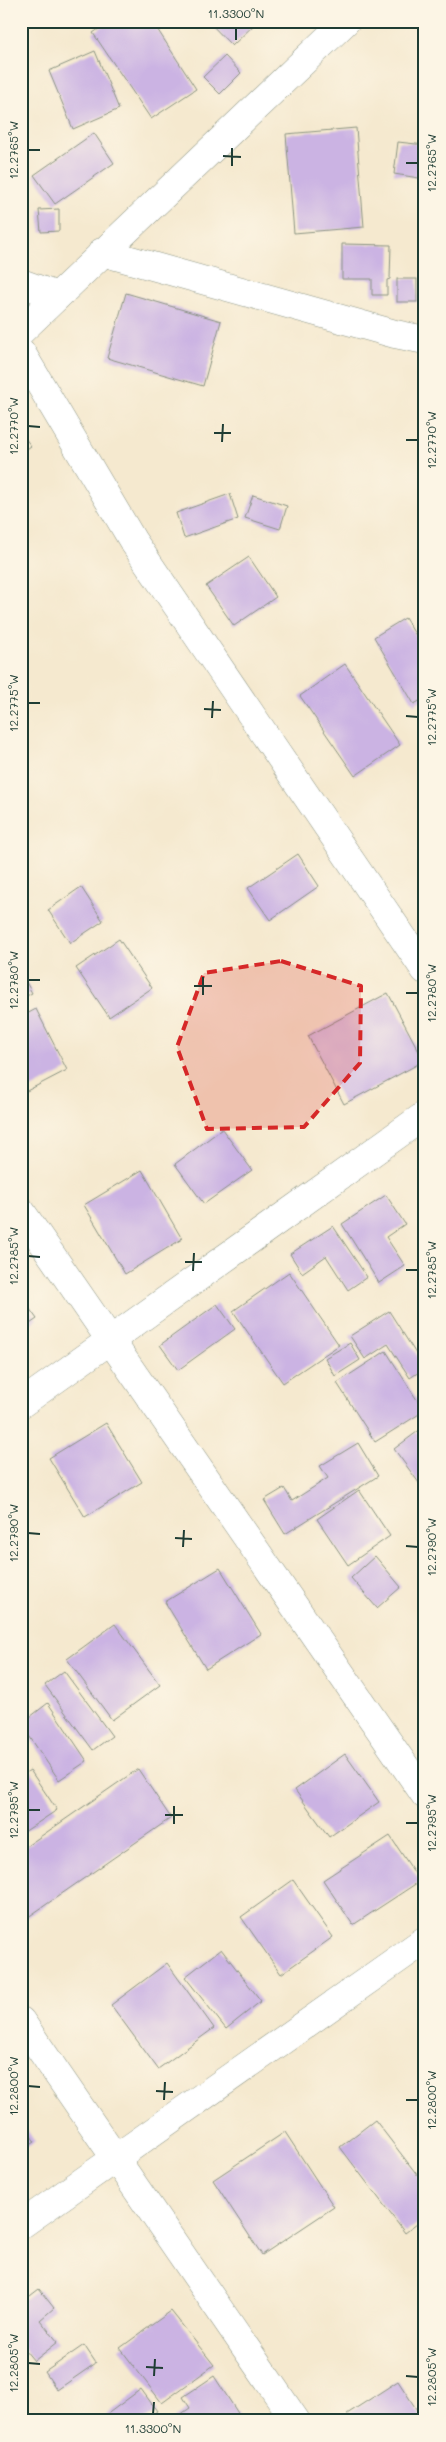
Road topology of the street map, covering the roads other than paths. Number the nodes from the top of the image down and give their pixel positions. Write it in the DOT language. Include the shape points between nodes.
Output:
graph roads {
  1 [pos="346,21"];
  2 [pos="102,252"];
  3 [pos="21,283"];
  4 [pos="57,296"];
  5 [pos="21,332"];
  6 [pos="425,340"];
  7 [pos="21,352"];
  8 [pos="425,970"];
  9 [pos="425,1115"];
  10 [pos="21,1211"];
  11 [pos="110,1340"];
  12 [pos="21,1404"];
  13 [pos="425,1795"];
  14 [pos="425,1940"];
  15 [pos="21,2021"];
  16 [pos="116,2158"];
  17 [pos="21,2225"];
  18 [pos="296,2421"];
  1 -- 2 [label="street"];
  2 -- 4 [label="street"];
  2 -- 6 [label="street"];
  3 -- 4 [label="street"];
  4 -- 5 [label="street"];
  7 -- 8 [label="street" via="133,541"];
  9 -- 11 [label="street"];
  10 -- 11 [label="street"];
  11 -- 12 [label="street"];
  11 -- 13 [label="street"];
  14 -- 16 [label="street"];
  15 -- 16 [label="street"];
  16 -- 17 [label="street"];
  16 -- 18 [label="street"];
}
